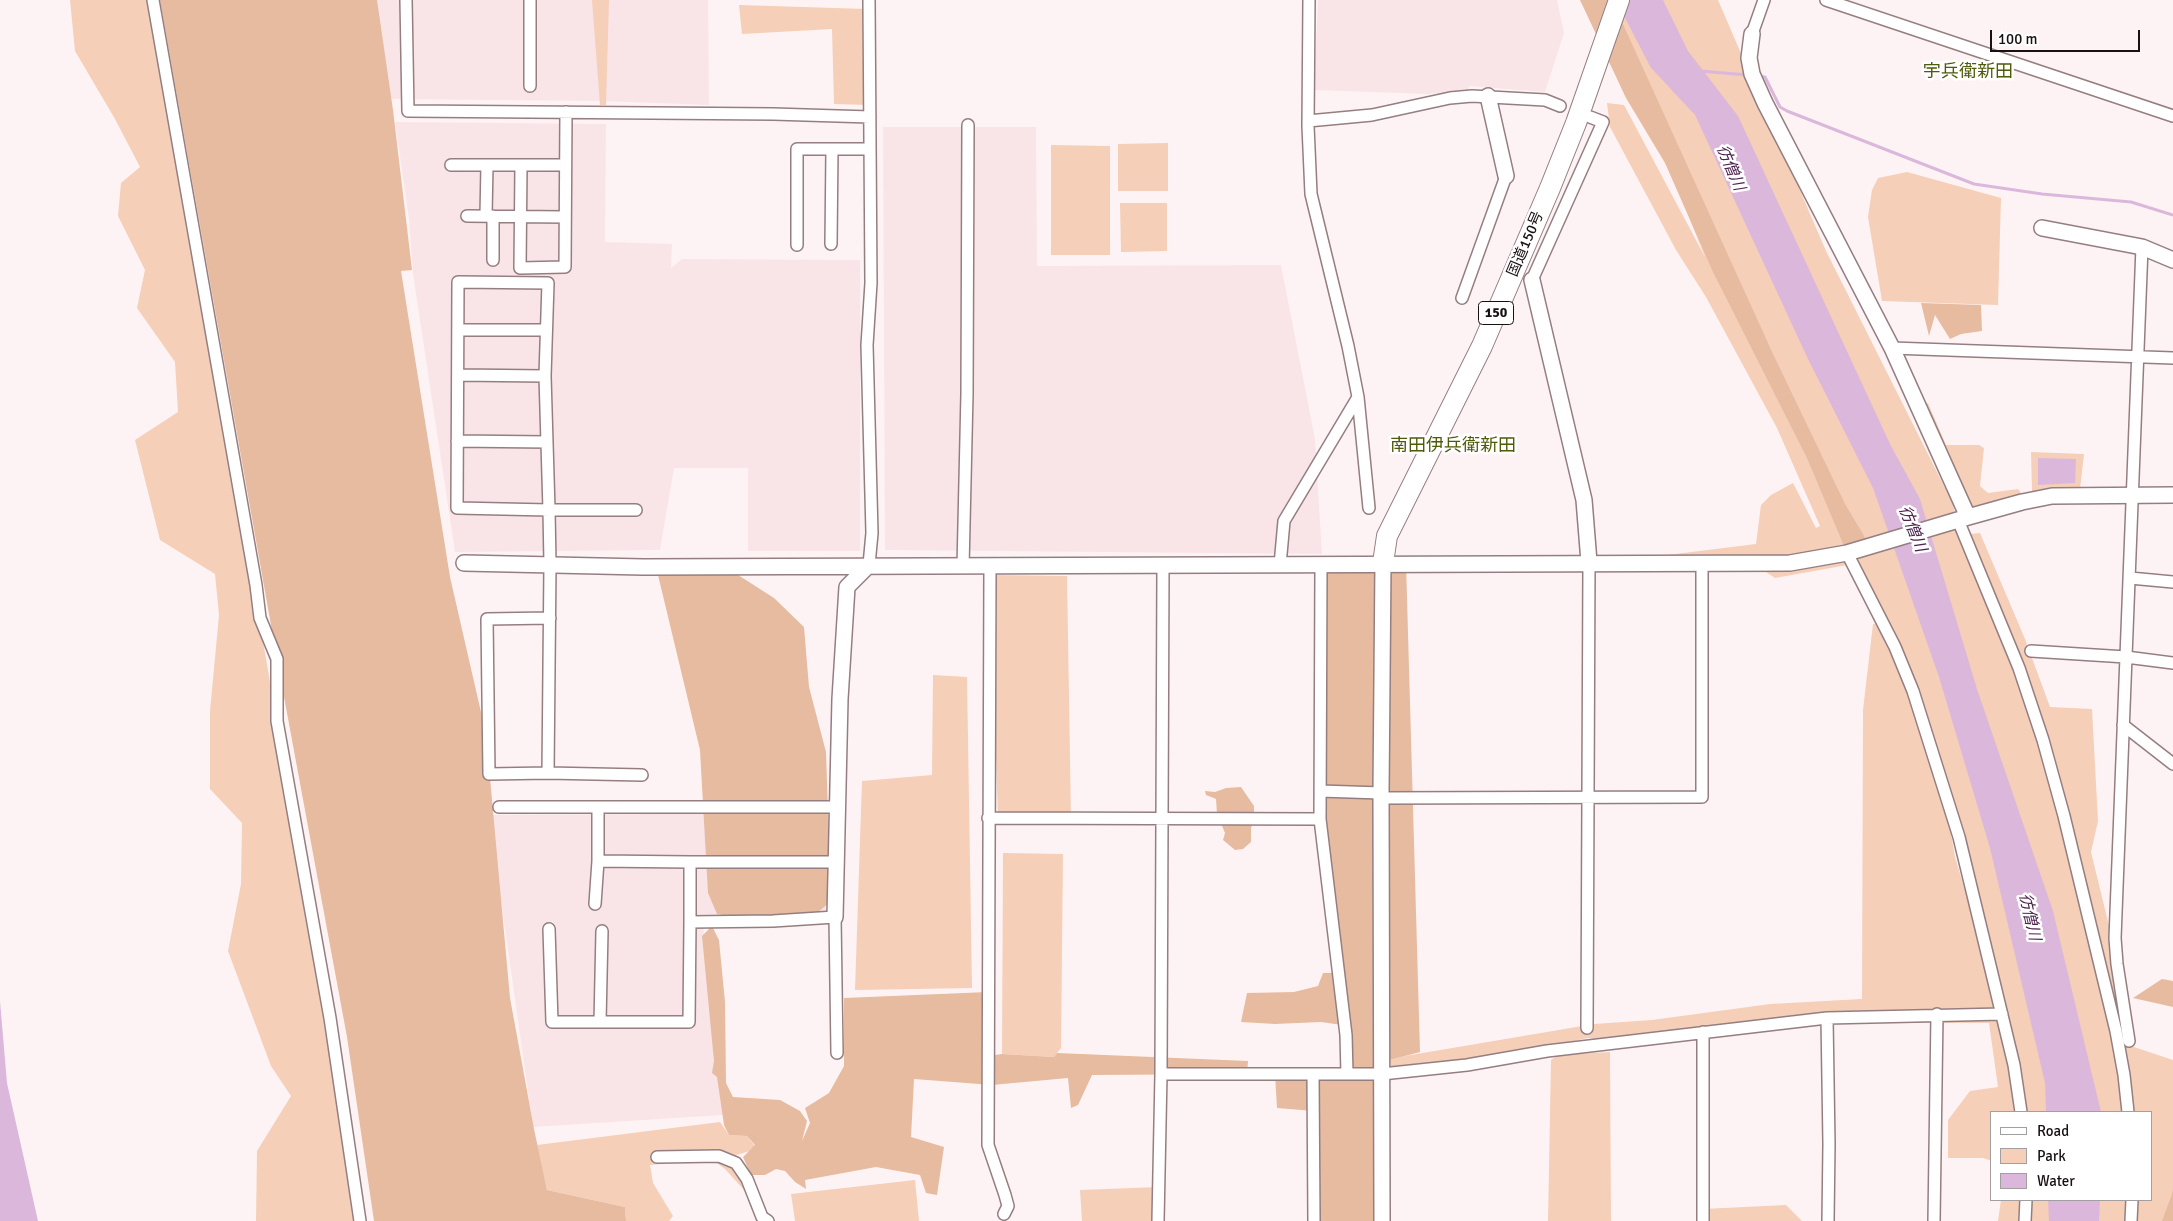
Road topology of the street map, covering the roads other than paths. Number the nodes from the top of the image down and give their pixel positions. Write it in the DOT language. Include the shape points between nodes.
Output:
graph roads {
  1 [pos="152,0"];
  2 [pos="406,0"];
  3 [pos="530,0"];
  4 [pos="868,0"];
  5 [pos="1309,0"];
  6 [pos="1620,0"];
  7 [pos="1764,0"];
  8 [pos="1826,0"];
  9 [pos="1752,34"];
  10 [pos="530,86"];
  11 [pos="1488,96"];
  12 [pos="1560,106"];
  13 [pos="566,112"];
  14 [pos="2173,116"];
  15 [pos="870,117"];
  16 [pos="1590,117"];
  17 [pos="1308,121"];
  18 [pos="968,126"];
  19 [pos="832,149"];
  20 [pos="870,149"];
  21 [pos="451,165"];
  22 [pos="486,165"];
  23 [pos="521,165"];
  24 [pos="564,165"];
  25 [pos="1506,176"];
  26 [pos="467,216"];
  27 [pos="490,216"];
  28 [pos="521,216"];
  29 [pos="564,217"];
  30 [pos="2042,228"];
  31 [pos="831,244"];
  32 [pos="797,245"];
  33 [pos="2142,247"];
  34 [pos="493,260"];
  35 [pos="2173,260"];
  36 [pos="1532,280"];
  37 [pos="1462,298"];
  38 [pos="458,330"];
  39 [pos="546,330"];
  40 [pos="1892,348"];
  41 [pos="2138,357"];
  42 [pos="2173,358"];
  43 [pos="458,375"];
  44 [pos="545,376"];
  45 [pos="1358,397"];
  46 [pos="457,441"];
  47 [pos="547,442"];
  48 [pos="2173,495"];
  49 [pos="2133,496"];
  50 [pos="1369,508"];
  51 [pos="549,510"];
  52 [pos="636,510"];
  53 [pos="1960,520"];
  54 [pos="1847,553"];
  55 [pos="1589,562"];
  56 [pos="464,563"];
  57 [pos="1702,563"];
  58 [pos="550,564"];
  59 [pos="1383,564"];
  60 [pos="869,565"];
  61 [pos="1280,565"];
  62 [pos="1321,565"];
  63 [pos="1163,566"];
  64 [pos="963,567"];
  65 [pos="990,567"];
  66 [pos="2130,578"];
  67 [pos="2173,582"];
  68 [pos="550,618"];
  69 [pos="2031,651"];
  70 [pos="2126,657"];
  71 [pos="2173,663"];
  72 [pos="2123,725"];
  73 [pos="2173,764"];
  74 [pos="548,773"];
  75 [pos="642,775"];
  76 [pos="1320,791"];
  77 [pos="1381,796"];
  78 [pos="1587,797"];
  79 [pos="499,807"];
  80 [pos="598,807"];
  81 [pos="837,807"];
  82 [pos="988,818"];
  83 [pos="1161,819"];
  84 [pos="1320,819"];
  85 [pos="598,861"];
  86 [pos="690,862"];
  87 [pos="836,862"];
  88 [pos="595,904"];
  89 [pos="835,917"];
  90 [pos="690,922"];
  91 [pos="549,929"];
  92 [pos="602,930"];
  93 [pos="1937,1014"];
  94 [pos="2002,1014"];
  95 [pos="1827,1018"];
  96 [pos="600,1022"];
  97 [pos="1587,1028"];
  98 [pos="1703,1032"];
  99 [pos="2130,1041"];
  100 [pos="836,1053"];
  101 [pos="1161,1074"];
  102 [pos="1313,1074"];
  103 [pos="1347,1074"];
  104 [pos="1382,1074"];
  105 [pos="2021,1111"];
  106 [pos="2128,1111"];
  107 [pos="657,1157"];
  108 [pos="2026,1201"];
  109 [pos="2132,1201"];
  110 [pos="1004,1214"];
  111 [pos="360,1221"];
  112 [pos="768,1221"];
  113 [pos="1158,1221"];
  114 [pos="1314,1221"];
  115 [pos="1382,1221"];
  116 [pos="1703,1221"];
  117 [pos="1828,1221"];
  118 [pos="1934,1221"];
  119 [pos="2025,1221"];
  120 [pos="2131,1221"];
  1 -- 111 [label="street" via="260,618 276,659 277,721 330,1018"];
  2 -- 13 [label="street" via="408,110"];
  3 -- 10 [label="street"];
  4 -- 15 [label="street"];
  5 -- 17 [label="street"];
  6 -- 59 [label="highway, 国道150号 / 150" via="1553,179 1482,346 1387,536"];
  7 -- 9 [label="street"];
  8 -- 14 [label="street"];
  9 -- 40 [label="street" via="1749,58 1752,74"];
  11 -- 12 [label="street" via="1545,100"];
  11 -- 17 [label="street" via="1450,98 1372,115"];
  11 -- 25 [label="street"];
  13 -- 15 [label="street"];
  13 -- 24 [label="street"];
  15 -- 20 [label="street"];
  16 -- 36 [label="street" via="1603,122"];
  17 -- 45 [label="street" via="1311,194"];
  18 -- 64 [label="street"];
  19 -- 20 [label="street"];
  19 -- 31 [label="street"];
  19 -- 32 [label="street" via="797,149"];
  20 -- 60 [label="street" via="871,283 867,345 872,533"];
  21 -- 22 [label="street"];
  22 -- 23 [label="street"];
  22 -- 27 [label="street"];
  23 -- 24 [label="street"];
  23 -- 28 [label="street"];
  24 -- 29 [label="street"];
  25 -- 37 [label="street"];
  26 -- 27 [label="street"];
  27 -- 28 [label="street"];
  27 -- 34 [label="street"];
  28 -- 29 [label="street"];
  28 -- 29 [label="street" via="520,268 565,267"];
  30 -- 33 [label="street"];
  33 -- 35 [label="street"];
  33 -- 41 [label="street"];
  36 -- 55 [label="street" via="1584,500"];
  38 -- 39 [label="street"];
  38 -- 39 [label="street" via="458,282 548,283"];
  38 -- 43 [label="street"];
  39 -- 44 [label="street"];
  40 -- 41 [label="street"];
  40 -- 53 [label="street"];
  41 -- 42 [label="street"];
  41 -- 49 [label="street"];
  43 -- 44 [label="street"];
  43 -- 46 [label="street"];
  44 -- 47 [label="street"];
  45 -- 50 [label="street"];
  45 -- 61 [label="street" via="1284,521"];
  46 -- 47 [label="street"];
  46 -- 51 [label="street" via="457,508"];
  47 -- 51 [label="street"];
  48 -- 49 [label="street"];
  49 -- 53 [label="street" via="2052,496"];
  49 -- 66 [label="street"];
  51 -- 52 [label="street"];
  51 -- 58 [label="street"];
  53 -- 54 [label="street"];
  53 -- 106 [label="street" via="2019,668 2043,740 2116,1031"];
  54 -- 57 [label="street" via="1790,563"];
  54 -- 94 [label="street" via="1895,647 1913,691 1959,837"];
  55 -- 57 [label="street"];
  55 -- 59 [label="street"];
  55 -- 78 [label="street"];
  56 -- 58 [label="street"];
  57 -- 78 [label="street" via="1702,797"];
  58 -- 60 [label="street" via="643,567"];
  58 -- 68 [label="street"];
  59 -- 62 [label="street"];
  59 -- 77 [label="street"];
  60 -- 64 [label="street"];
  60 -- 81 [label="street" via="847,587"];
  61 -- 62 [label="street"];
  61 -- 63 [label="street"];
  62 -- 76 [label="street"];
  63 -- 65 [label="street"];
  63 -- 83 [label="street"];
  64 -- 65 [label="street"];
  65 -- 82 [label="street"];
  66 -- 67 [label="street"];
  66 -- 70 [label="street"];
  68 -- 74 [label="street"];
  68 -- 74 [label="street" via="487,619 489,774"];
  69 -- 70 [label="street"];
  70 -- 71 [label="street"];
  70 -- 72 [label="street"];
  72 -- 73 [label="street"];
  72 -- 99 [label="street" via="2115,938"];
  74 -- 75 [label="street"];
  76 -- 77 [label="street"];
  76 -- 84 [label="street"];
  77 -- 78 [label="street"];
  77 -- 104 [label="street"];
  78 -- 97 [label="street"];
  79 -- 80 [label="street"];
  80 -- 81 [label="street"];
  80 -- 85 [label="street"];
  81 -- 87 [label="street"];
  82 -- 83 [label="street"];
  82 -- 110 [label="street" via="988,1145 1006,1195 1008,1206"];
  83 -- 84 [label="street"];
  83 -- 101 [label="street"];
  84 -- 103 [label="street" via="1346,1035"];
  85 -- 86 [label="street"];
  85 -- 88 [label="street"];
  86 -- 87 [label="street"];
  86 -- 90 [label="street"];
  87 -- 89 [label="street"];
  89 -- 90 [label="street"];
  89 -- 100 [label="street"];
  90 -- 96 [label="street" via="689,1022"];
  91 -- 96 [label="street" via="552,1022"];
  92 -- 96 [label="street"];
  93 -- 94 [label="street"];
  93 -- 95 [label="street"];
  93 -- 118 [label="street"];
  94 -- 105 [label="street"];
  95 -- 98 [label="street"];
  95 -- 117 [label="street"];
  98 -- 104 [label="street"];
  98 -- 116 [label="street"];
  101 -- 102 [label="street"];
  101 -- 113 [label="street"];
  102 -- 103 [label="street"];
  102 -- 114 [label="street"];
  103 -- 104 [label="street"];
  104 -- 115 [label="street"];
  107 -- 112 [label="street" via="719,1156 736,1163 747,1179 762,1217"];
  108 -- 119 [label="street"];
  109 -- 120 [label="street"];
}
